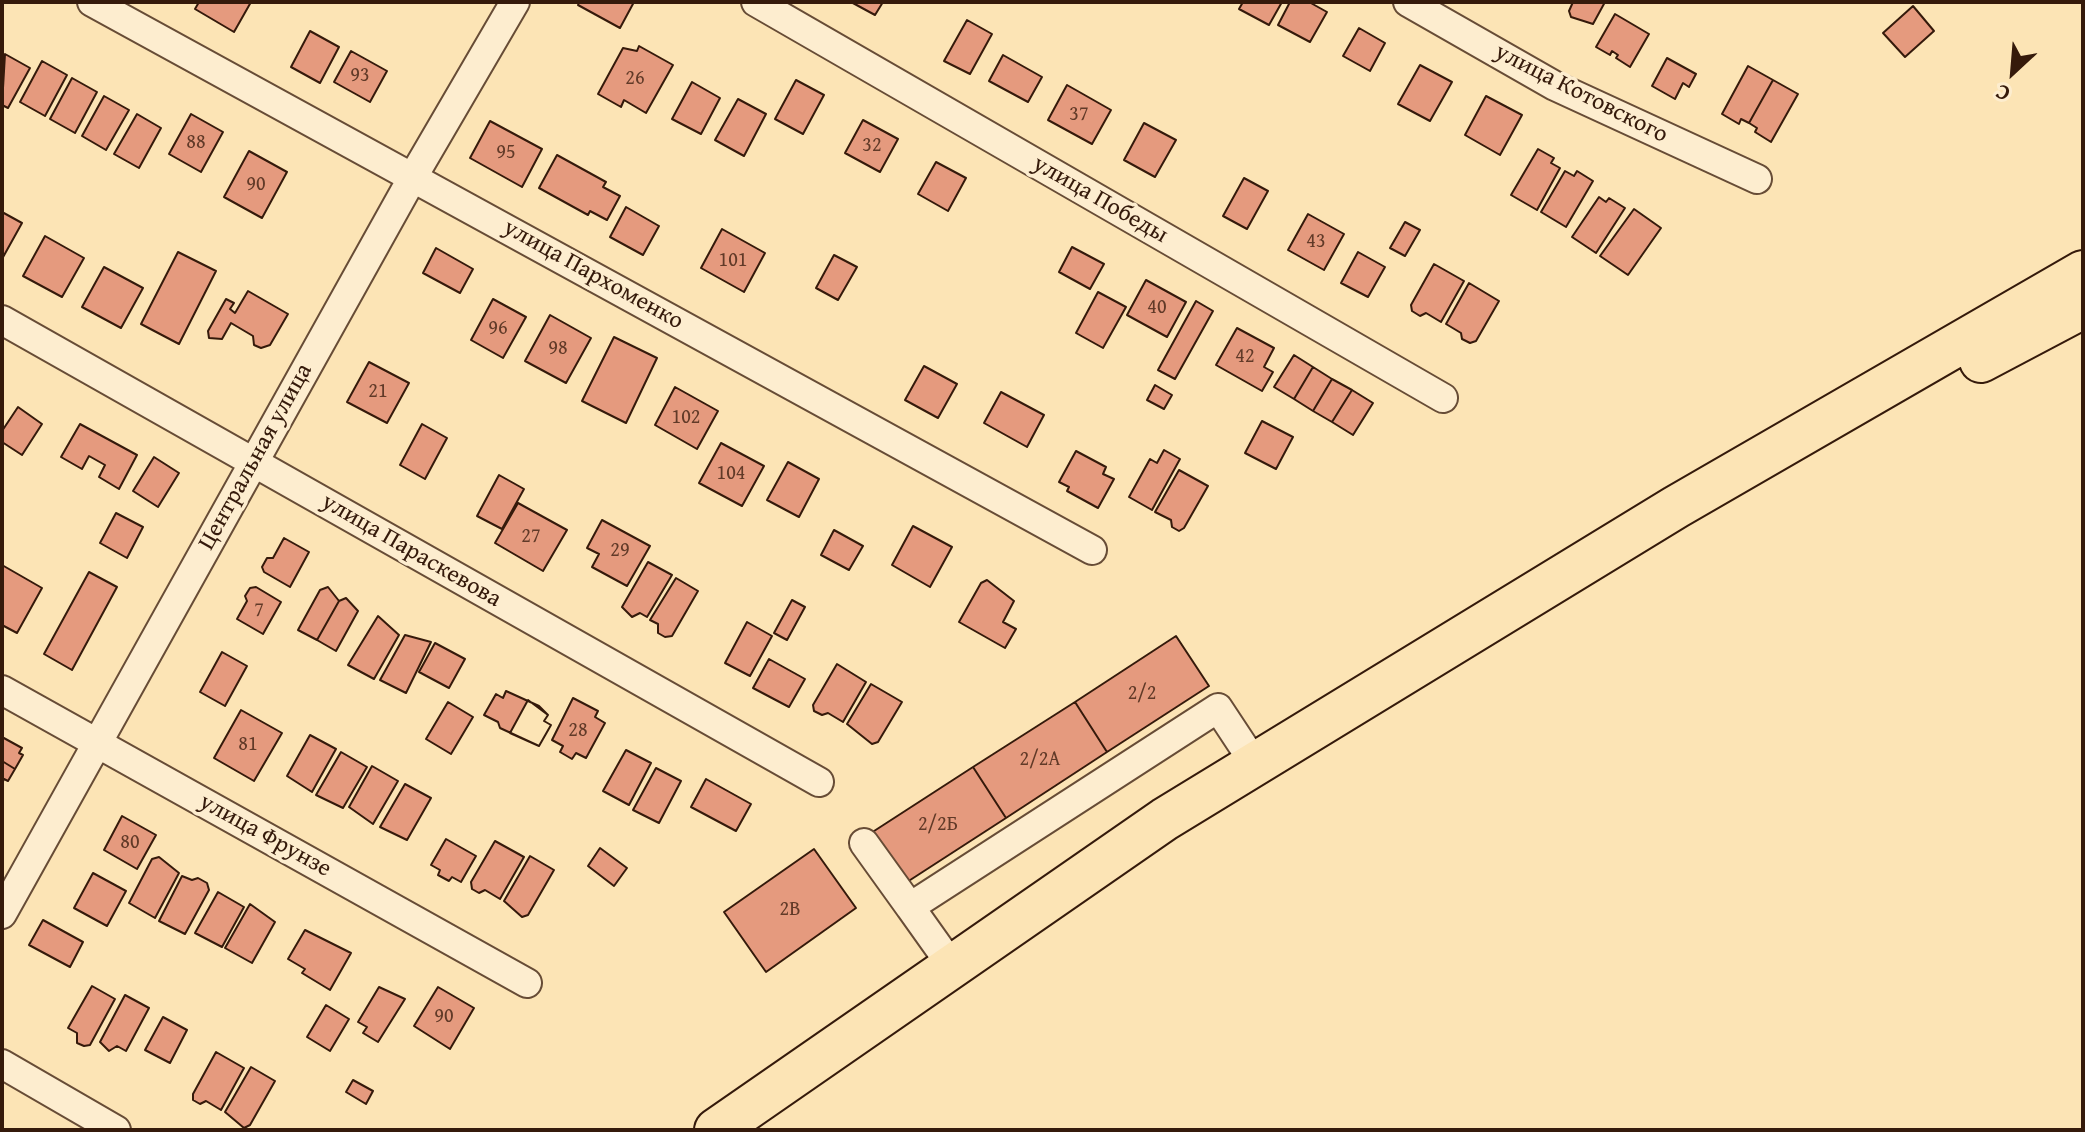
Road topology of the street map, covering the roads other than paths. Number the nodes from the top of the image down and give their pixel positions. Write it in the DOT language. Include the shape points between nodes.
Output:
graph roads {
  1 [pos="92,2"];
  2 [pos="515,2"];
  3 [pos="756,2"];
  4 [pos="1408,2"];
  5 [pos="414,175"];
  6 [pos="1757,179"];
  7 [pos="2083,272"];
  8 [pos="2083,307"];
  9 [pos="2,320"];
  10 [pos="1443,398"];
  11 [pos="254,462"];
  12 [pos="1092,550"];
  13 [pos="2,690"];
  14 [pos="96,741"];
  15 [pos="1255,764"];
  16 [pos="819,782"];
  17 [pos="864,843"];
  18 [pos="910,907"];
  19 [pos="2,914"];
  20 [pos="952,966"];
  21 [pos="527,983"];
  22 [pos="2,1064"];
  23 [pos="116,1130"];
  24 [pos="716,1130"];
  25 [pos="745,1130"];
  1 -- 5 [label="street, улица Пархоменко"];
  2 -- 5 [label="street, Центральная улица"];
  3 -- 10 [label="street, улица Победы"];
  4 -- 6 [label="street, улица Котовского" via="1555,86"];
  5 -- 11 [label="street, Центральная улица"];
  5 -- 12 [label="street, улица Пархоменко"];
  7 -- 15 [label="highway" via="1676,507"];
  8 -- 25 [label="highway" via="1684,519 1173,833"];
  9 -- 11 [label="street, улица Параскевова"];
  11 -- 14 [label="street, Центральная улица"];
  11 -- 16 [label="street, улица Параскевова"];
  13 -- 14 [label="street, улица Фрунзе"];
  14 -- 19 [label="street, Центральная улица"];
  14 -- 21 [label="street, улица Фрунзе"];
  15 -- 18 [label="street" via="1218,708"];
  15 -- 20 [label="highway" via="1165,819"];
  17 -- 18 [label="street"];
  18 -- 20 [label="street"];
  20 -- 24 [label="highway"];
  22 -- 23 [label="street"];
}
